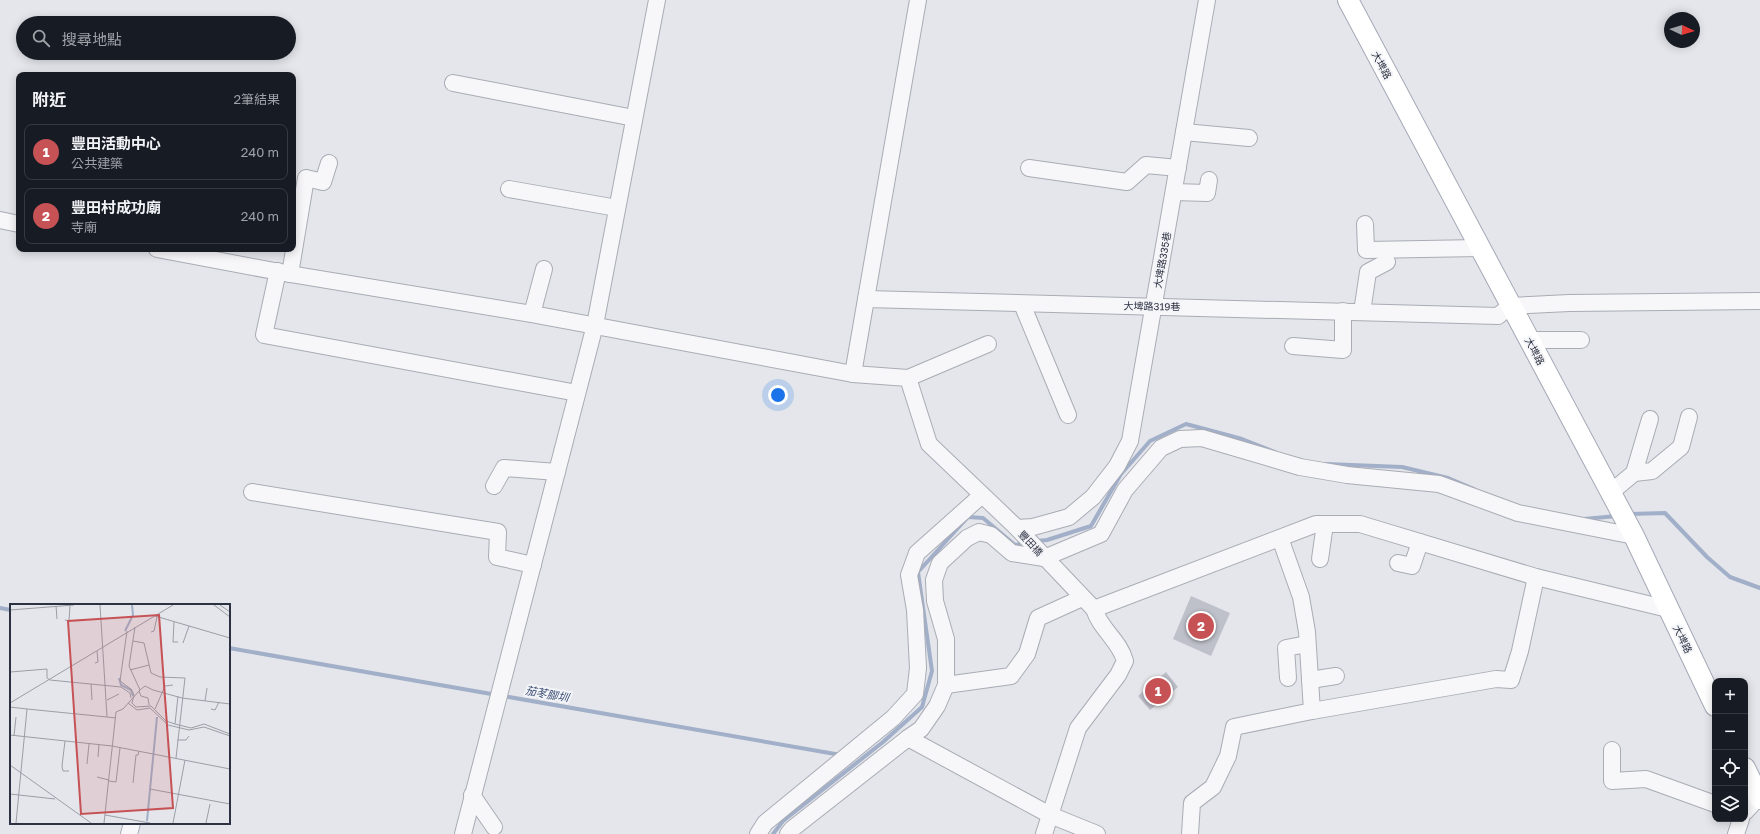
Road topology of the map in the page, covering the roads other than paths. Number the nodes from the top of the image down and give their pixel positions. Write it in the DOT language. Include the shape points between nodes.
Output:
graph roads {
  1 [pos="657,0"];
  2 [pos="918,0"];
  3 [pos="1207,0"];
  4 [pos="1348,0"];
  5 [pos="453,83"];
  6 [pos="634,118"];
  7 [pos="1184,132"];
  8 [pos="1248,138"];
  9 [pos="329,163"];
  10 [pos="1029,168"];
  11 [pos="1178,168"];
  12 [pos="1209,180"];
  13 [pos="509,190"];
  14 [pos="1174,192"];
  15 [pos="617,208"];
  16 [pos="0,220"];
  17 [pos="296,221"];
  18 [pos="16,223"];
  19 [pos="1365,224"];
  20 [pos="1480,248"];
  21 [pos="174,252"];
  22 [pos="289,252"];
  23 [pos="1387,262"];
  24 [pos="544,269"];
  25 [pos="284,272"];
  26 [pos="866,299"];
  27 [pos="1760,301"];
  28 [pos="1022,304"];
  29 [pos="1154,306"];
  30 [pos="1510,306"];
  31 [pos="1343,312"];
  32 [pos="1362,312"];
  33 [pos="532,314"];
  34 [pos="595,325"];
  35 [pos="1529,340"];
  36 [pos="1581,340"];
  37 [pos="988,344"];
  38 [pos="1293,346"];
  39 [pos="853,374"];
  40 [pos="908,378"];
  41 [pos="577,393"];
  42 [pos="1068,415"];
  43 [pos="1689,417"];
  44 [pos="1650,419"];
  45 [pos="557,472"];
  46 [pos="1634,473"];
  47 [pos="494,486"];
  48 [pos="252,492"];
  49 [pos="1610,493"];
  50 [pos="982,495"];
  51 [pos="1325,524"];
  52 [pos="1017,528"];
  53 [pos="1634,536"];
  54 [pos="1280,538"];
  55 [pos="1420,542"];
  56 [pos="1044,558"];
  57 [pos="1320,559"];
  58 [pos="1398,563"];
  59 [pos="533,565"];
  60 [pos="1536,577"];
  61 [pos="1082,598"];
  62 [pos="1668,608"];
  63 [pos="1094,609"];
  64 [pos="1308,644"];
  65 [pos="1336,676"];
  66 [pos="1288,678"];
  67 [pos="1310,680"];
  68 [pos="946,685"];
  69 [pos="1712,700"];
  70 [pos="1312,711"];
  71 [pos="908,738"];
  72 [pos="1612,750"];
  73 [pos="1748,774"];
  74 [pos="472,795"];
  75 [pos="1760,798"];
  76 [pos="1712,803"];
  77 [pos="1748,809"];
  78 [pos="1050,815"];
  79 [pos="1740,822"];
  80 [pos="132,824"];
  81 [pos="494,827"];
  82 [pos="129,834"];
  83 [pos="462,834"];
  84 [pos="758,834"];
  85 [pos="788,834"];
  86 [pos="1044,834"];
  87 [pos="1097,834"];
  88 [pos="1190,834"];
  89 [pos="1736,834"];
  1 -- 6 [label="street"];
  2 -- 26 [label="street"];
  3 -- 7 [label="street, 大埤路335巷"];
  4 -- 20 [label="main road, 大埤路"];
  5 -- 6 [label="street"];
  6 -- 15 [label="street"];
  7 -- 8 [label="street"];
  7 -- 11 [label="street, 大埤路335巷"];
  9 -- 17 [label="street" via="323,182 306,178"];
  10 -- 11 [label="street" via="1127,182 1146,165"];
  11 -- 14 [label="street, 大埤路335巷"];
  12 -- 14 [label="street" via="1207,193"];
  13 -- 15 [label="street"];
  14 -- 29 [label="street, 大埤路335巷"];
  15 -- 34 [label="street"];
  16 -- 18 [label="street"];
  19 -- 20 [label="street" via="1366,250"];
  20 -- 30 [label="main road, 大埤路"];
  21 -- 25 [label="street"];
  22 -- 25 [label="street"];
  23 -- 32 [label="street" via="1368,272"];
  24 -- 33 [label="street"];
  25 -- 33 [label="street"];
  25 -- 41 [label="street" via="264,335"];
  26 -- 28 [label="street, 大埤路319巷"];
  26 -- 39 [label="street"];
  27 -- 30 [label="street"];
  28 -- 29 [label="street, 大埤路319巷"];
  28 -- 42 [label="street"];
  29 -- 31 [label="street, 大埤路319巷"];
  29 -- 52 [label="street, 大埤路335巷" via="1130,441 1117,466 1093,497 1069,517 1033,527"];
  30 -- 32 [label="street, 大埤路319巷" via="1498,316"];
  30 -- 35 [label="main road, 大埤路"];
  31 -- 32 [label="street, 大埤路319巷"];
  31 -- 38 [label="street" via="1343,350"];
  33 -- 34 [label="street"];
  34 -- 39 [label="street"];
  34 -- 41 [label="street"];
  35 -- 36 [label="street"];
  35 -- 49 [label="main road, 大埤路"];
  37 -- 40 [label="street"];
  39 -- 40 [label="street"];
  40 -- 50 [label="street, 豐田橋" via="929,444"];
  41 -- 45 [label="street"];
  43 -- 46 [label="street" via="1681,447 1652,471"];
  44 -- 46 [label="street"];
  45 -- 47 [label="street" via="504,468"];
  45 -- 59 [label="street"];
  46 -- 49 [label="street"];
  48 -- 59 [label="street" via="498,532 497,557"];
  49 -- 53 [label="main road, 大埤路"];
  50 -- 52 [label="street, 豐田橋"];
  50 -- 84 [label="street" via="917,553 910,575 918,661 915,694 893,718 766,823"];
  51 -- 54 [label="street" via="1316,524"];
  51 -- 55 [label="street" via="1360,524"];
  51 -- 57 [label="street"];
  52 -- 56 [label="street, 豐田橋"];
  53 -- 56 [label="street" via="1518,513 1439,484 1347,475 1300,467 1202,438 1180,439 1161,448 1126,490 1101,534"];
  53 -- 62 [label="main road, 大埤路"];
  54 -- 63 [label="street"];
  54 -- 64 [label="street" via="1301,597"];
  55 -- 58 [label="street" via="1412,566"];
  55 -- 60 [label="street"];
  56 -- 61 [label="street, 豐田橋"];
  56 -- 68 [label="street" via="1012,553 991,535 979,532 967,538 940,562 934,580 936,601 946,639"];
  59 -- 74 [label="street"];
  60 -- 62 [label="street"];
  60 -- 70 [label="street" via="1511,680 1496,679"];
  61 -- 63 [label="street, 豐田橋"];
  61 -- 68 [label="street" via="1038,618 1027,654 1012,676"];
  62 -- 69 [label="main road, 大埤路"];
  63 -- 78 [label="street" via="1096,618 1123,651 1125,661 1118,675 1078,728"];
  64 -- 66 [label="street" via="1286,648"];
  64 -- 67 [label="street"];
  65 -- 67 [label="street"];
  67 -- 70 [label="street"];
  68 -- 71 [label="street" via="937,706 921,729"];
  70 -- 88 [label="street" via="1234,727 1228,756 1213,787 1192,803"];
  71 -- 78 [label="street"];
  71 -- 85 [label="street"];
  72 -- 76 [label="street" via="1612,781 1646,779"];
  73 -- 75 [label="main road"];
  74 -- 81 [label="street"];
  74 -- 83 [label="street"];
  75 -- 77 [label="street"];
  78 -- 86 [label="street"];
  78 -- 87 [label="street"];
  79 -- 89 [label="street"];
  80 -- 82 [label="street"];
}
